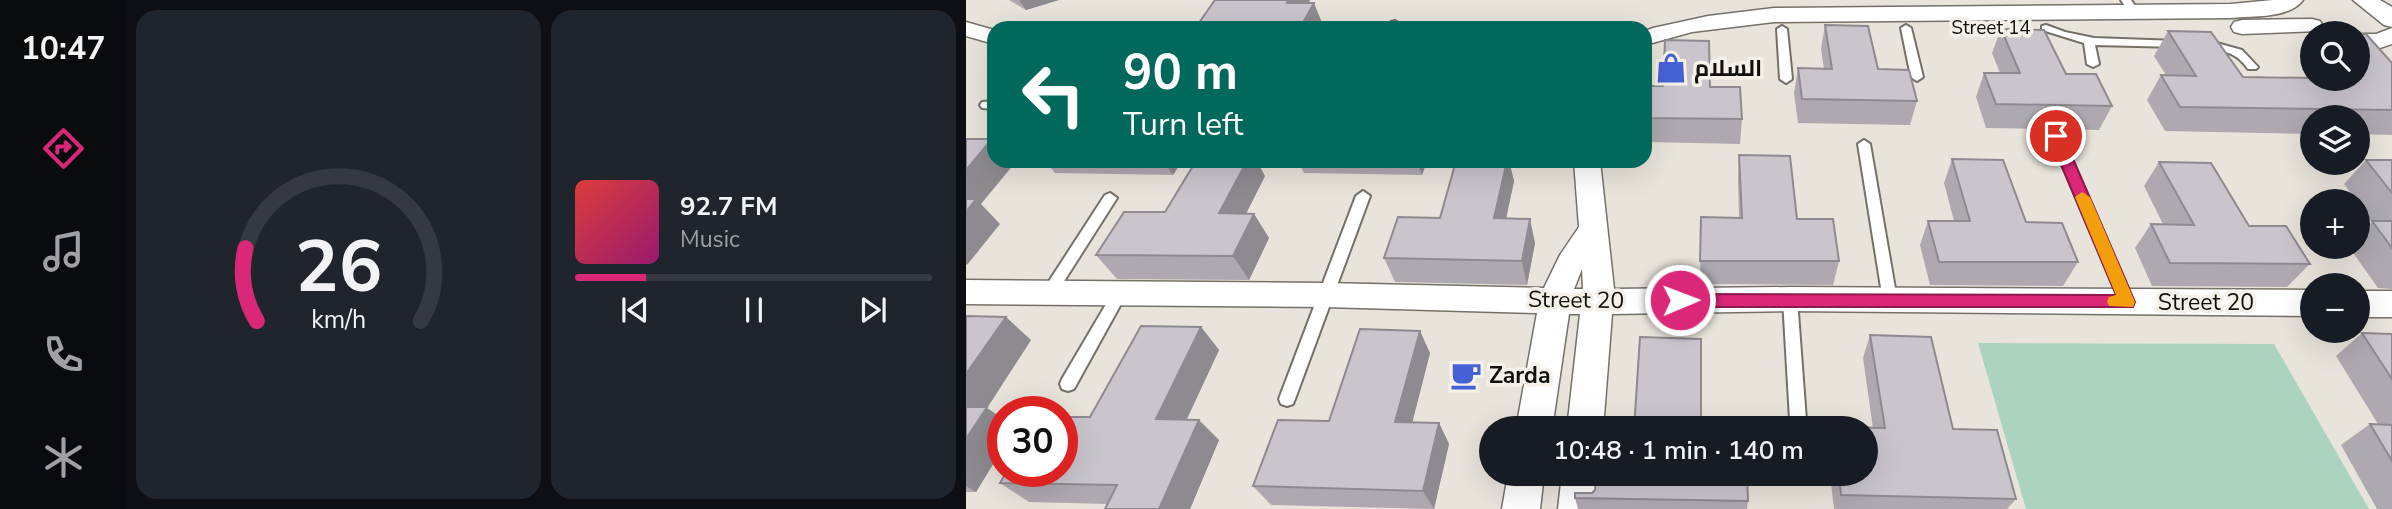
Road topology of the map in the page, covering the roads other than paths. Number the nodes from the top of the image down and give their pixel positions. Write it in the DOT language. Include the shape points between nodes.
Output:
graph roads {
  1 [pos="2292,0"];
  2 [pos="2130,6"];
  3 [pos="1814,15"];
  4 [pos="2305,21"];
  5 [pos="2046,27"];
  6 [pos="1906,28"];
  7 [pos="966,29"];
  8 [pos="1671,29"];
  9 [pos="1782,29"];
  10 [pos="2300,30"];
  11 [pos="987,35"];
  12 [pos="2392,35"];
  13 [pos="1652,36"];
  14 [pos="2370,41"];
  15 [pos="2089,42"];
  16 [pos="2185,44"];
  17 [pos="987,45"];
  18 [pos="2199,45"];
  19 [pos="966,49"];
  20 [pos="2094,64"];
  21 [pos="2252,67"];
  22 [pos="1917,78"];
  23 [pos="1786,79"];
  24 [pos="2056,136"];
  25 [pos="1864,144"];
  26 [pos="1588,168"];
  27 [pos="1363,196"];
  28 [pos="1110,198"];
  29 [pos="1593,230"];
  30 [pos="966,292"];
  31 [pos="1049,292"];
  32 [pos="1120,293"];
  33 [pos="1325,295"];
  34 [pos="1790,299"];
  35 [pos="1555,300"];
  36 [pos="1890,300"];
  37 [pos="1598,302"];
  38 [pos="2127,302"];
  39 [pos="2300,303"];
  40 [pos="2370,304"];
  41 [pos="2392,304"];
  42 [pos="1068,384"];
  43 [pos="1287,399"];
  44 [pos="1536,416"];
  45 [pos="1586,416"];
  46 [pos="1798,416"];
  47 [pos="1524,486"];
  48 [pos="1579,486"];
  49 [pos="1521,509"];
  50 [pos="1577,509"];
  1 -- 2 [label="street, Street 14" via="2255,10"];
  1 -- 4 [label="street" via="2292,9"];
  2 -- 3 [label="street, Street 14"];
  3 -- 6 [label="street, Street 14"];
  3 -- 8 [label="street, Street 14" via="1723,19"];
  3 -- 9 [label="street, Street 14"];
  5 -- 6 [label="street, Street 14"];
  5 -- 10 [label="street, Street 14"];
  5 -- 15 [label="lane"];
  6 -- 22 [label="lane"];
  7 -- 11 [label="street"];
  8 -- 9 [label="street, Street 14"];
  8 -- 13 [label="street, Street 14"];
  9 -- 23 [label="lane"];
  12 -- 14 [label="street"];
  15 -- 16 [label="lane"];
  15 -- 20 [label="lane"];
  17 -- 19 [label="street"];
  18 -- 21 [label="lane" via="2232,50 2248,58"];
  24 -- 38 [label="lane"];
  25 -- 36 [label="lane"];
  26 -- 29 [label="street"];
  27 -- 33 [label="lane"];
  28 -- 31 [label="lane"];
  29 -- 35 [label="street" via="1569,262"];
  29 -- 37 [label="street"];
  30 -- 31 [label="street, Street 20"];
  31 -- 32 [label="street, Street 20"];
  32 -- 33 [label="street, Street 20"];
  32 -- 42 [label="lane"];
  33 -- 35 [label="street, Street 20"];
  33 -- 43 [label="lane"];
  34 -- 36 [label="street, Street 20"];
  34 -- 37 [label="street, Street 20"];
  34 -- 46 [label="lane"];
  35 -- 37 [label="street, Street 20"];
  35 -- 44 [label="street"];
  36 -- 38 [label="street, Street 20"];
  37 -- 45 [label="street"];
  38 -- 39 [label="street, Street 20"];
  40 -- 41 [label="street"];
  47 -- 49 [label="street"];
  48 -- 50 [label="street"];
}
